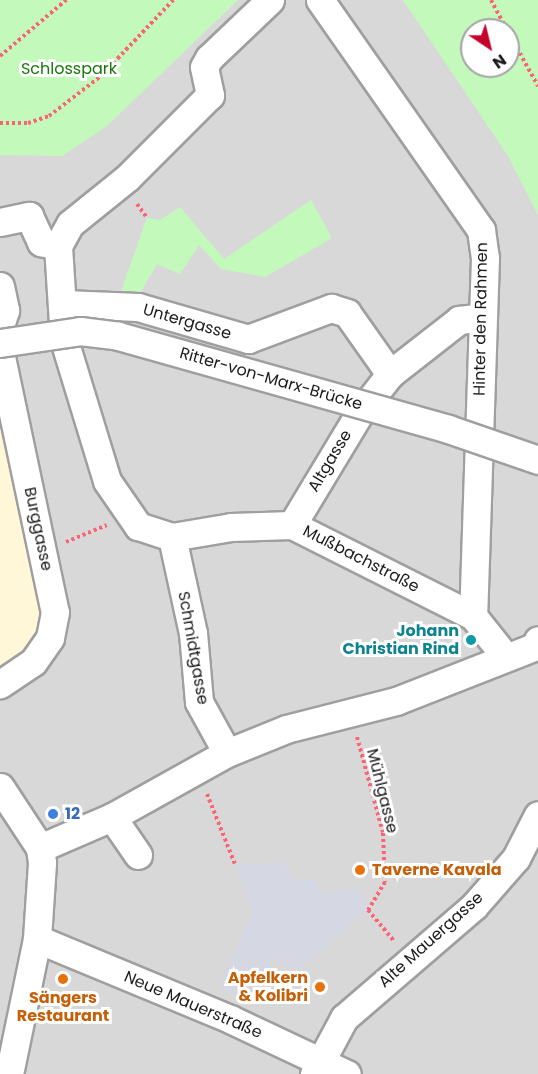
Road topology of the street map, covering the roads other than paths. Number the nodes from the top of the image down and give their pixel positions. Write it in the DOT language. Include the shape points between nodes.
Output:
graph roads {
  1 [pos="270,0"];
  2 [pos="320,0"];
  3 [pos="0,222"];
  4 [pos="58,246"];
  5 [pos="0,286"];
  6 [pos="63,304"];
  7 [pos="483,316"];
  8 [pos="0,326"];
  9 [pos="63,340"];
  10 [pos="0,343"];
  11 [pos="0,351"];
  12 [pos="390,374"];
  13 [pos="538,460"];
  14 [pos="292,525"];
  15 [pos="172,537"];
  16 [pos="473,616"];
  17 [pos="537,650"];
  18 [pos="504,655"];
  19 [pos="0,684"];
  20 [pos="227,753"];
  21 [pos="0,787"];
  22 [pos="538,815"];
  23 [pos="112,817"];
  24 [pos="40,848"];
  25 [pos="138,855"];
  26 [pos="37,939"];
  27 [pos="317,1068"];
  28 [pos="9,1074"];
  29 [pos="347,1074"];
  1 -- 4 [label="street" via="209,58 204,67 210,95 127,178 70,225"];
  2 -- 7 [label="street, Hinter den Rahmen" via="481,230"];
  3 -- 4 [label="street" via="29,216 41,242"];
  4 -- 6 [label="street"];
  5 -- 8 [label="street" via="4,310"];
  6 -- 9 [label="street"];
  6 -- 12 [label="street, Untergasse" via="138,307 248,339 331,308 347,313"];
  7 -- 12 [label="street, Altgasse" via="459,320"];
  7 -- 16 [label="street, Hinter den Rahmen"];
  9 -- 11 [label="street"];
  9 -- 15 [label="street, Mußbachstraße" via="107,481 138,526"];
  10 -- 13 [label="street, Ritter-von-Marx-Brücke, bridge" via="80,331 118,336 448,429"];
  11 -- 19 [label="street, Burggasse" via="55,612 50,638 33,662"];
  12 -- 14 [label="street, Altgasse" via="359,414"];
  14 -- 15 [label="street, Mußbachstraße" via="231,527"];
  14 -- 16 [label="street, Mußbachstraße"];
  15 -- 20 [label="street, Schmidtgasse" via="193,633 199,702"];
  16 -- 18 [label="street, Mußbachstraße"];
  17 -- 18 [label="street"];
  18 -- 20 [label="street" via="396,701 349,711"];
  20 -- 23 [label="street"];
  21 -- 24 [label="street"];
  22 -- 27 [label="street, Alte Mauergasse" via="516,858 482,898 344,1018"];
  23 -- 24 [label="street"];
  23 -- 25 [label="street"];
  24 -- 26 [label="street"];
  26 -- 27 [label="street, Neue Mauerstraße" via="230,1019"];
  26 -- 28 [label="street"];
  27 -- 29 [label="street, Neue Mauerstraße"];
}
